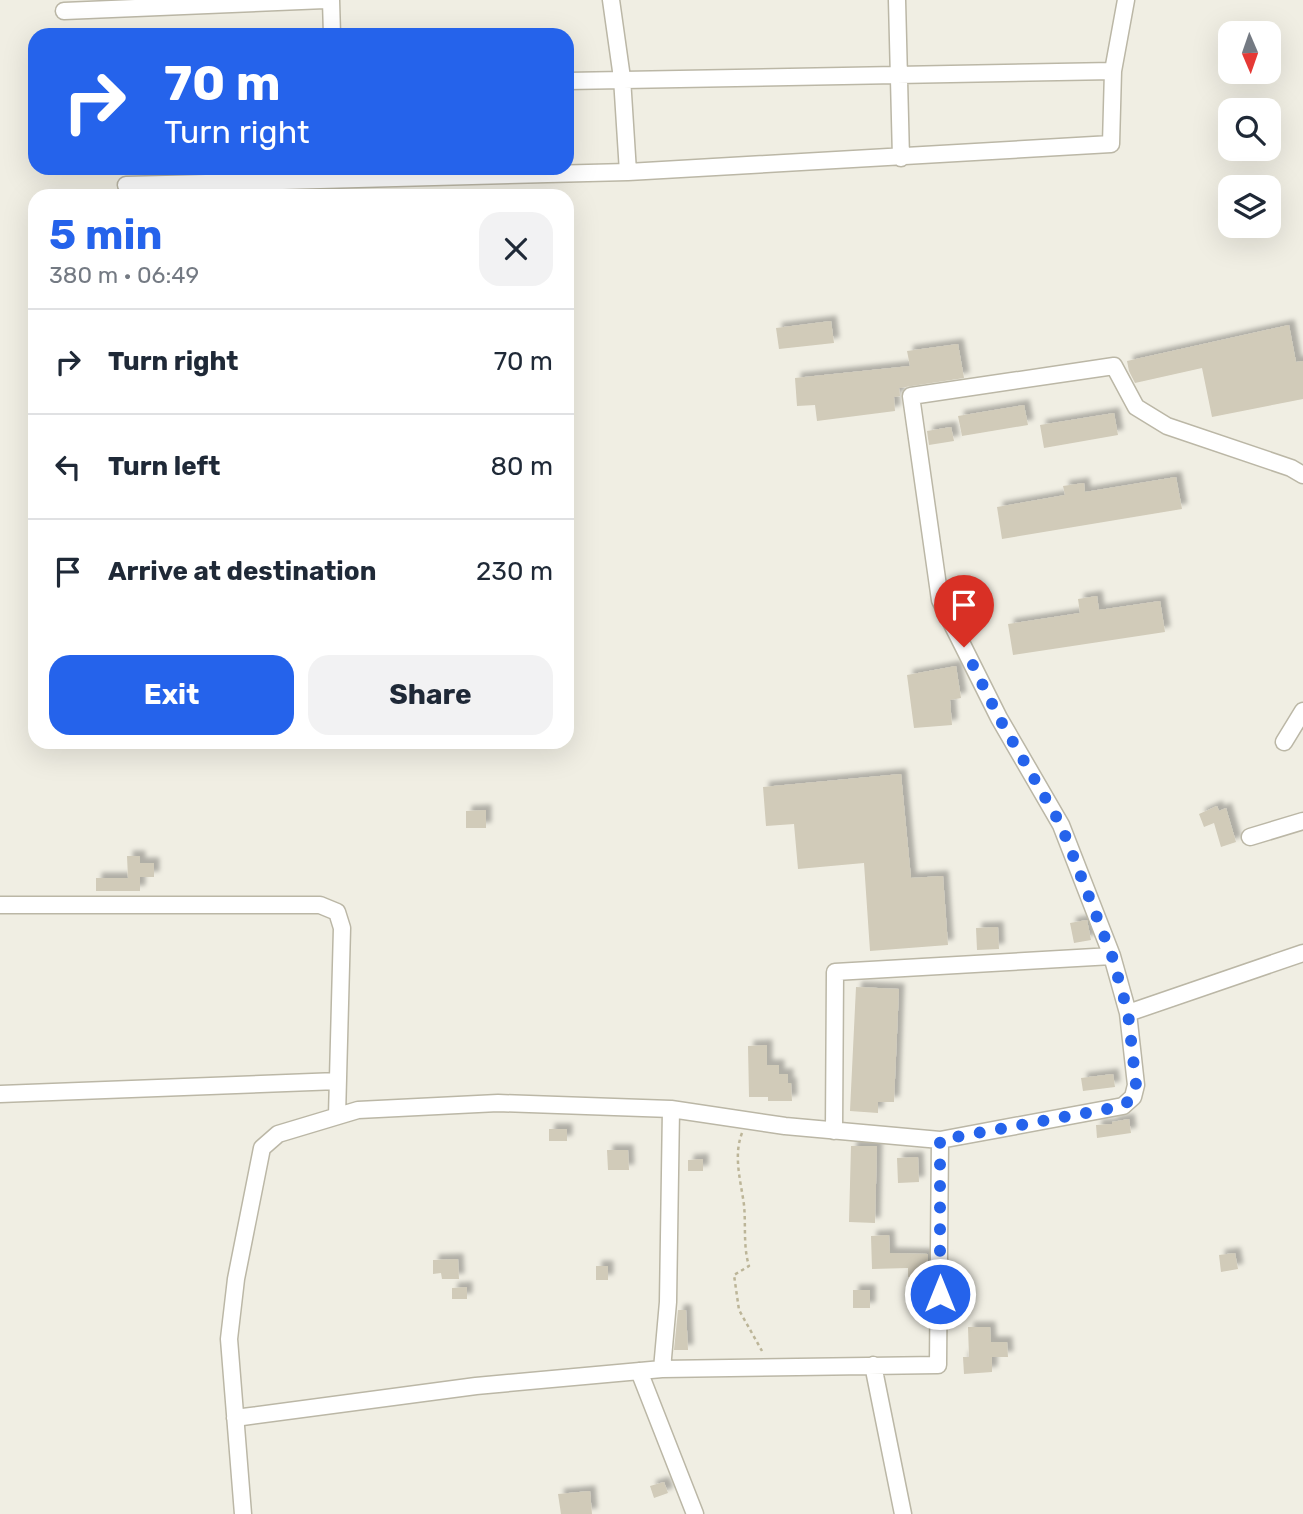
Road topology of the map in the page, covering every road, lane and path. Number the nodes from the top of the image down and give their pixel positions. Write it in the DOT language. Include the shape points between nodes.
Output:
graph roads {
  1 [pos="325,0"];
  2 [pos="331,0"];
  3 [pos="611,0"];
  4 [pos="897,0"];
  5 [pos="1126,0"];
  6 [pos="64,11"];
  7 [pos="332,28"];
  8 [pos="1113,71"];
  9 [pos="899,75"];
  10 [pos="622,78"];
  11 [pos="574,80"];
  12 [pos="901,158"];
  13 [pos="574,172"];
  14 [pos="628,172"];
  15 [pos="321,175"];
  16 [pos="126,185"];
  17 [pos="1303,475"];
  18 [pos="1303,711"];
  19 [pos="1284,743"];
  20 [pos="1303,821"];
  21 [pos="1250,837"];
  22 [pos="0,905"];
  23 [pos="1303,953"];
  24 [pos="1112,956"];
  25 [pos="1128,1013"];
  26 [pos="338,1080"];
  27 [pos="0,1094"];
  28 [pos="671,1109"];
  29 [pos="337,1116"];
  30 [pos="747,1120"];
  31 [pos="834,1131"];
  32 [pos="940,1140"];
  33 [pos="873,1365"];
  34 [pos="769,1367"];
  35 [pos="662,1369"];
  36 [pos="639,1371"];
  37 [pos="235,1418"];
  38 [pos="243,1514"];
  39 [pos="695,1514"];
  40 [pos="904,1514"];
  1 -- 6 [label="street"];
  2 -- 7 [label="street"];
  3 -- 10 [label="street"];
  4 -- 9 [label="street"];
  5 -- 8 [label="street"];
  8 -- 9 [label="street"];
  8 -- 12 [label="street" via="1111,144"];
  9 -- 10 [label="street"];
  9 -- 12 [label="street"];
  10 -- 11 [label="street"];
  10 -- 14 [label="street"];
  12 -- 14 [label="street"];
  13 -- 14 [label="street"];
  15 -- 16 [label="street"];
  17 -- 24 [label="street" via="1167,426 1136,407 1114,366 911,396 940,600 999,718 1061,825"];
  18 -- 19 [label="street"];
  20 -- 21 [label="street"];
  22 -- 26 [label="street" via="320,905 337,912 342,928"];
  23 -- 25 [label="street"];
  24 -- 25 [label="street"];
  24 -- 31 [label="street" via="835,972"];
  25 -- 32 [label="street" via="1136,1085 1133,1097 1123,1106"];
  26 -- 27 [label="street"];
  26 -- 29 [label="street"];
  28 -- 29 [label="street" via="498,1102 358,1110"];
  28 -- 30 [label="street"];
  28 -- 35 [label="street" via="668,1302"];
  29 -- 37 [label="street" via="278,1134 262,1148 229,1339"];
  30 -- 31 [label="street"];
  30 -- 34 [label="path" via="739,1139 738,1163 749,1266 734,1275 739,1310"];
  31 -- 32 [label="street"];
  32 -- 33 [label="street" via="938,1365"];
  33 -- 34 [label="street"];
  33 -- 40 [label="street"];
  34 -- 35 [label="street"];
  35 -- 36 [label="street"];
  36 -- 37 [label="street" via="476,1385"];
  36 -- 39 [label="street"];
  37 -- 38 [label="street"];
}
